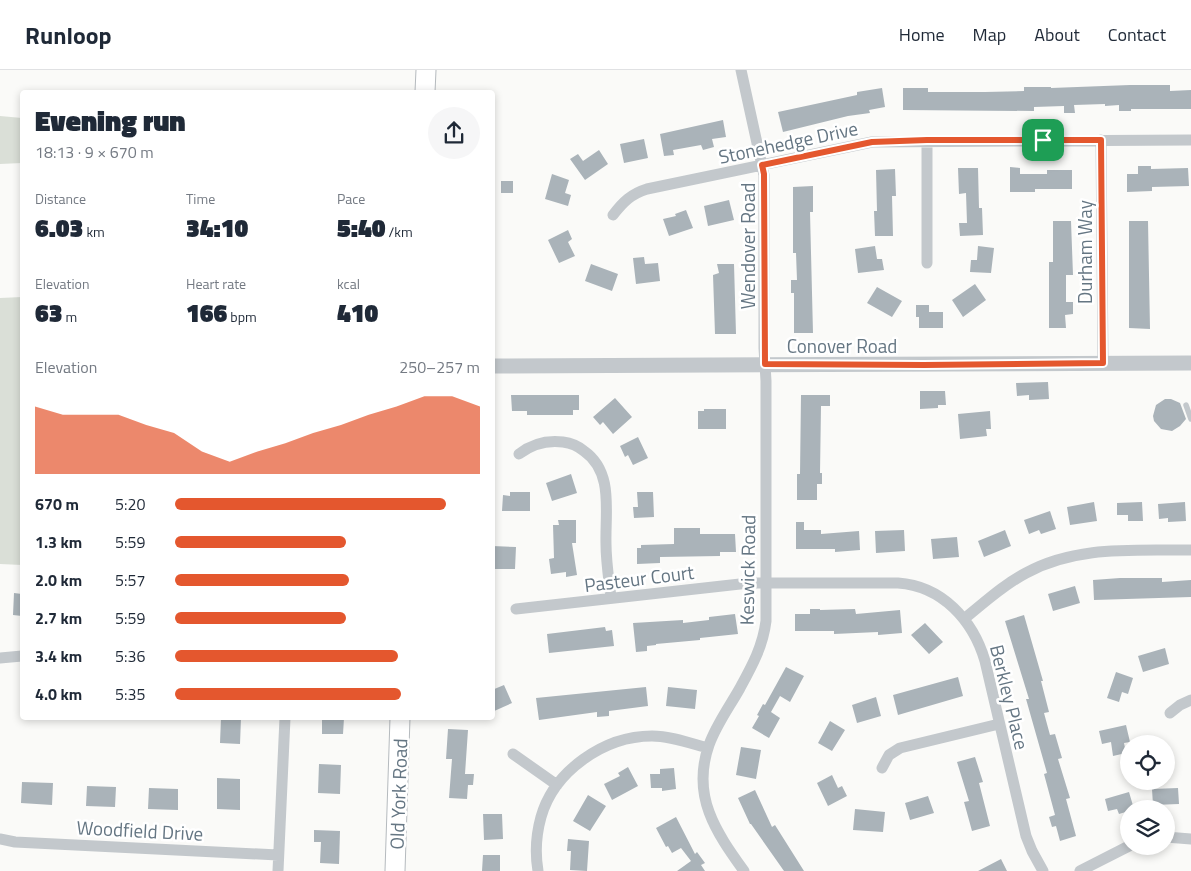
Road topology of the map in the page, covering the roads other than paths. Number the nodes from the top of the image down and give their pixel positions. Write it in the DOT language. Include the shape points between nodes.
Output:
graph roads {
  1 [pos="426,70"];
  2 [pos="742,70"];
  3 [pos="425,90"];
  4 [pos="927,140"];
  5 [pos="1101,140"];
  6 [pos="1191,140"];
  7 [pos="762,165"];
  8 [pos="612,215"];
  9 [pos="927,263"];
  10 [pos="1103,363"];
  11 [pos="1191,363"];
  12 [pos="765,364"];
  13 [pos="495,366"];
  14 [pos="1186,405"];
  15 [pos="1191,419"];
  16 [pos="519,454"];
  17 [pos="1191,550"];
  18 [pos="766,582"];
  19 [pos="611,598"];
  20 [pos="516,609"];
  21 [pos="964,618"];
  22 [pos="20,656"];
  23 [pos="0,658"];
  24 [pos="1191,700"];
  25 [pos="1170,713"];
  26 [pos="285,720"];
  27 [pos="400,720"];
  28 [pos="1000,724"];
  29 [pos="708,748"];
  30 [pos="512,754"];
  31 [pos="882,768"];
  32 [pos="557,785"];
  33 [pos="1175,838"];
  34 [pos="0,839"];
  35 [pos="1191,839"];
  36 [pos="1120,851"];
  37 [pos="278,855"];
  38 [pos="278,871"];
  39 [pos="395,871"];
  40 [pos="538,871"];
  41 [pos="744,871"];
  42 [pos="1043,871"];
  43 [pos="1080,871"];
  1 -- 3 [label="main road"];
  2 -- 7 [label="street, Wendover Road"];
  4 -- 5 [label="street, Stonehedge Drive"];
  4 -- 7 [label="street, Stonehedge Drive" via="872,142"];
  4 -- 9 [label="street"];
  5 -- 6 [label="street, Stonehedge Drive"];
  5 -- 10 [label="street, Durham Way"];
  7 -- 8 [label="street, Stonehedge Drive" via="636,192"];
  7 -- 12 [label="street, Wendover Road"];
  10 -- 11 [label="street, Conover Road"];
  10 -- 12 [label="street, Conover Road"];
  12 -- 13 [label="street, Conover Road"];
  12 -- 18 [label="street, Keswick Road"];
  14 -- 15 [label="lane"];
  16 -- 19 [label="street" via="536,444 552,441 565,442 593,458 605,484"];
  17 -- 21 [label="street" via="1102,551 1063,558 1024,574"];
  18 -- 19 [label="street, Pasteur Court"];
  18 -- 21 [label="street, Berkley Place" via="908,584 936,594"];
  18 -- 29 [label="street, Keswick Road" via="766,621 760,648"];
  19 -- 20 [label="street, Pasteur Court"];
  21 -- 28 [label="street, Berkley Place" via="982,650"];
  22 -- 23 [label="street"];
  24 -- 25 [label="street"];
  26 -- 37 [label="street"];
  27 -- 39 [label="main road, Old York Road"];
  28 -- 31 [label="street" via="900,748 889,756"];
  28 -- 42 [label="street, Berkley Place" via="1028,844"];
  29 -- 32 [label="street" via="660,736 624,740 590,755"];
  29 -- 41 [label="street, Keswick Road" via="704,782 710,817"];
  30 -- 32 [label="street"];
  32 -- 40 [label="street" via="539,823 536,846"];
  33 -- 35 [label="street"];
  34 -- 37 [label="street, Woodfield Drive"];
  36 -- 43 [label="street"];
  37 -- 38 [label="street"];
}
